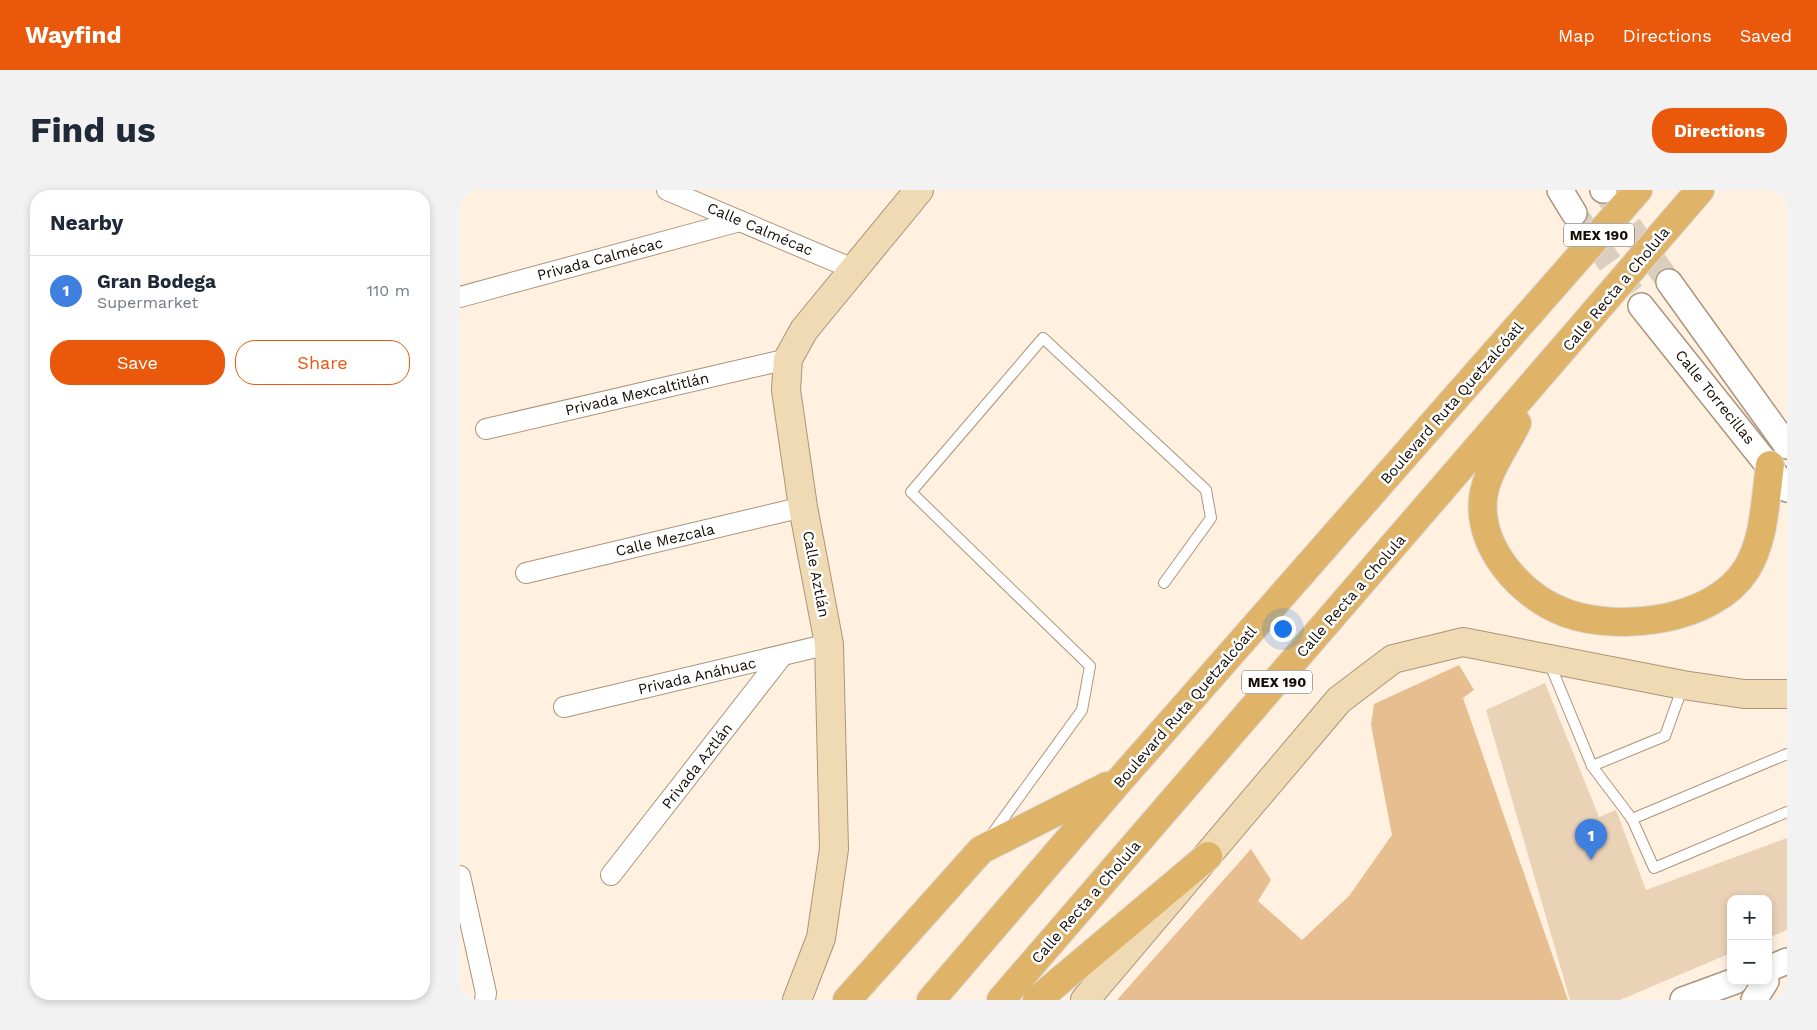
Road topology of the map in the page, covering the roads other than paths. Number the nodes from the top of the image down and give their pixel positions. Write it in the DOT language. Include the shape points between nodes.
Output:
graph roads {
  1 [pos="667,190"];
  2 [pos="919,190"];
  3 [pos="1560,190"];
  4 [pos="1638,190"];
  5 [pos="1700,190"];
  6 [pos="1574,213"];
  7 [pos="740,221"];
  8 [pos="853,268"];
  9 [pos="1669,282"];
  10 [pos="460,297"];
  11 [pos="1641,306"];
  12 [pos="788,358"];
  13 [pos="1552,364"];
  14 [pos="486,429"];
  15 [pos="1778,456"];
  16 [pos="1787,489"];
  17 [pos="803,507"];
  18 [pos="526,573"];
  19 [pos="1164,583"];
  20 [pos="829,644"];
  21 [pos="782,656"];
  22 [pos="1548,659"];
  23 [pos="1683,685"];
  24 [pos="1787,694"];
  25 [pos="564,707"];
  26 [pos="1787,754"];
  27 [pos="1592,766"];
  28 [pos="1120,780"];
  29 [pos="1787,812"];
  30 [pos="1632,819"];
  31 [pos="981,850"];
  32 [pos="1208,856"];
  33 [pos="611,875"];
  34 [pos="460,876"];
  35 [pos="1773,971"];
  36 [pos="1727,984"];
  37 [pos="485,1000"];
  38 [pos="797,1000"];
  39 [pos="847,1000"];
  40 [pos="931,1000"];
  41 [pos="1001,1000"];
  42 [pos="1037,1000"];
  43 [pos="1085,1000"];
  44 [pos="1683,1000"];
  45 [pos="1754,1000"];
  1 -- 7 [label="street, Calle Calmécac"];
  2 -- 8 [label="main road, Calle Aztlán"];
  3 -- 6 [label="street"];
  4 -- 28 [label="main road, Boulevard Ruta Quetzalcóatl / MEX 190"];
  5 -- 13 [label="main road, Calle Recta a Cholula"];
  7 -- 8 [label="street, Calle Calmécac"];
  7 -- 10 [label="street, Privada Calmécac"];
  8 -- 12 [label="main road, Calle Aztlán" via="804,330"];
  9 -- 15 [label="street, Calle Torrecillas"];
  11 -- 15 [label="street, Calle Torrecillas"];
  12 -- 14 [label="street, Privada Mexcaltitlán"];
  12 -- 17 [label="main road, Calle Aztlán" via="786,390"];
  13 -- 15 [label="main road" via="1488,476 1483,519 1491,545 1508,570 1537,597 1565,613 1622,623 1667,618 1689,612 1728,588 1745,572 1755,552"];
  13 -- 41 [label="main road, Calle Recta a Cholula / MEX 190"];
  15 -- 16 [label="street, Calle Torrecillas"];
  17 -- 18 [label="street, Calle Mezcala"];
  17 -- 20 [label="main road, Calle Aztlán"];
  19 -- 31 [label="lane" via="1211,518 1206,490 1043,338 911,492 1090,666 1082,710"];
  20 -- 21 [label="street, Privada Anáhuac"];
  20 -- 38 [label="main road, Calle Aztlán" via="834,849 821,938"];
  21 -- 25 [label="street, Privada Anáhuac"];
  21 -- 33 [label="street, Privada Aztlán"];
  22 -- 23 [label="main road"];
  22 -- 27 [label="lane"];
  22 -- 32 [label="main road" via="1463,642 1392,659 1339,700"];
  23 -- 24 [label="main road" via="1744,694"];
  23 -- 27 [label="lane" via="1664,736"];
  26 -- 30 [label="lane"];
  27 -- 30 [label="lane"];
  28 -- 31 [label="main road"];
  28 -- 40 [label="main road, Boulevard Ruta Quetzalcóatl / MEX 190"];
  29 -- 30 [label="lane" via="1654,868"];
  31 -- 39 [label="main road"];
  32 -- 42 [label="main road"];
  32 -- 43 [label="main road"];
  34 -- 37 [label="street"];
  35 -- 45 [label="street"];
  36 -- 44 [label="street"];
}
